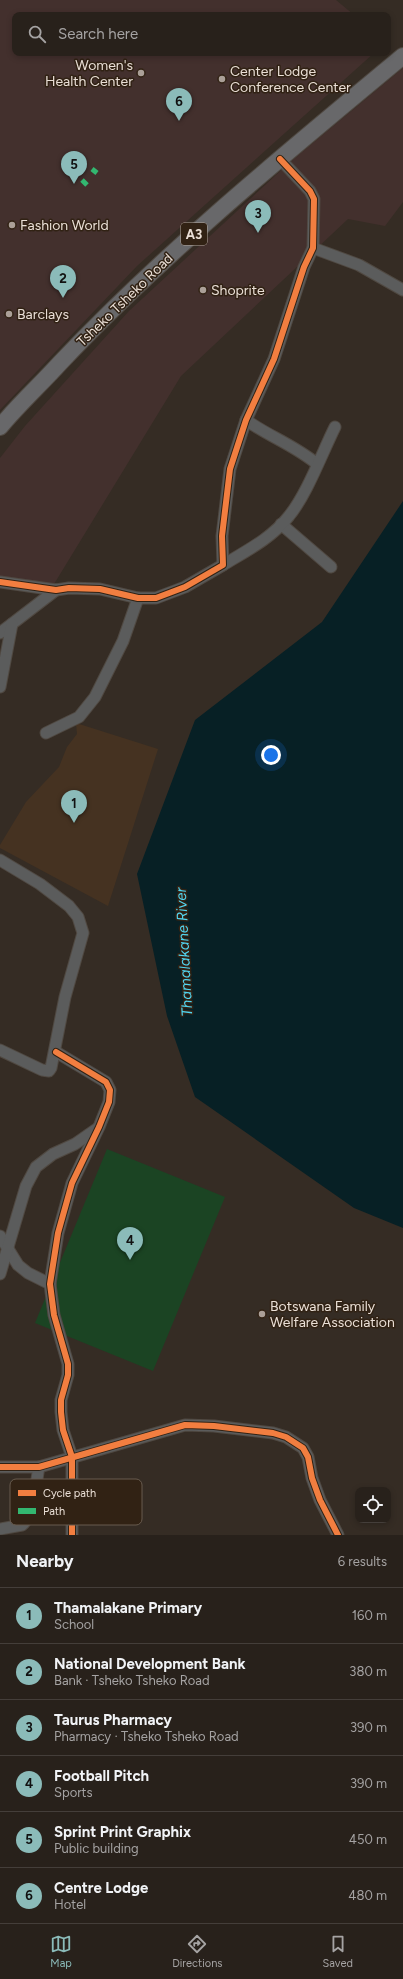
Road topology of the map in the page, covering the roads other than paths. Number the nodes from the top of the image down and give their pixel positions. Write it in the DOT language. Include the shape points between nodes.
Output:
graph roads {
  1 [pos="403,56"];
  2 [pos="280,160"];
  3 [pos="313,248"];
  4 [pos="403,290"];
  5 [pos="246,420"];
  6 [pos="335,426"];
  7 [pos="0,427"];
  8 [pos="317,464"];
  9 [pos="282,524"];
  10 [pos="223,565"];
  11 [pos="331,566"];
  12 [pos="0,582"];
  13 [pos="56,590"];
  14 [pos="138,598"];
  15 [pos="12,624"];
  16 [pos="0,633"];
  17 [pos="0,687"];
  18 [pos="46,733"];
  19 [pos="0,860"];
  20 [pos="0,1050"];
  21 [pos="56,1052"];
  22 [pos="99,1127"];
  23 [pos="0,1236"];
  24 [pos="7,1246"];
  25 [pos="0,1274"];
  26 [pos="50,1284"];
  27 [pos="72,1457"];
  28 [pos="0,1467"];
  29 [pos="39,1467"];
  30 [pos="37,1479"];
  31 [pos="72,1479"];
  32 [pos="23,1525"];
  33 [pos="0,1529"];
  34 [pos="338,1535"];
  1 -- 2 [label="highway, Tsheko Tsheko Road / A3"];
  2 -- 3 [label="street" via="310,191 314,199"];
  2 -- 7 [label="highway, Tsheko Tsheko Road / A3" via="135,288"];
  3 -- 4 [label="street" via="359,265"];
  3 -- 5 [label="street" via="304,267 274,359"];
  5 -- 8 [label="street"];
  5 -- 10 [label="street" via="230,469 226,491 222,536"];
  6 -- 8 [label="street"];
  8 -- 9 [label="street" via="296,506"];
  9 -- 10 [label="street" via="244,554"];
  9 -- 11 [label="street"];
  10 -- 14 [label="street" via="168,595"];
  12 -- 13 [label="street"];
  13 -- 14 [label="street" via="100,589"];
  13 -- 15 [label="street"];
  14 -- 18 [label="street" via="123,641 95,697 79,717"];
  15 -- 16 [label="street"];
  15 -- 17 [label="street"];
  19 -- 21 [label="street" via="40,884 69,906 75,911 80,922 83,933 65,997"];
  20 -- 21 [label="street" via="46,1071 51,1068"];
  21 -- 22 [label="street" via="106,1082 110,1090"];
  22 -- 24 [label="street" via="36,1167 26,1186"];
  22 -- 26 [label="street" via="72,1183 58,1233"];
  23 -- 24 [label="street"];
  24 -- 25 [label="street"];
  24 -- 26 [label="street" via="18,1265"];
  26 -- 27 [label="street" via="54,1315 68,1364 61,1412 63,1430"];
  27 -- 29 [label="street"];
  27 -- 31 [label="street"];
  27 -- 34 [label="street" via="185,1425 257,1430 286,1436 303,1448 308,1456 320,1500"];
  28 -- 29 [label="street"];
  29 -- 30 [label="street"];
  32 -- 33 [label="street"];
}
